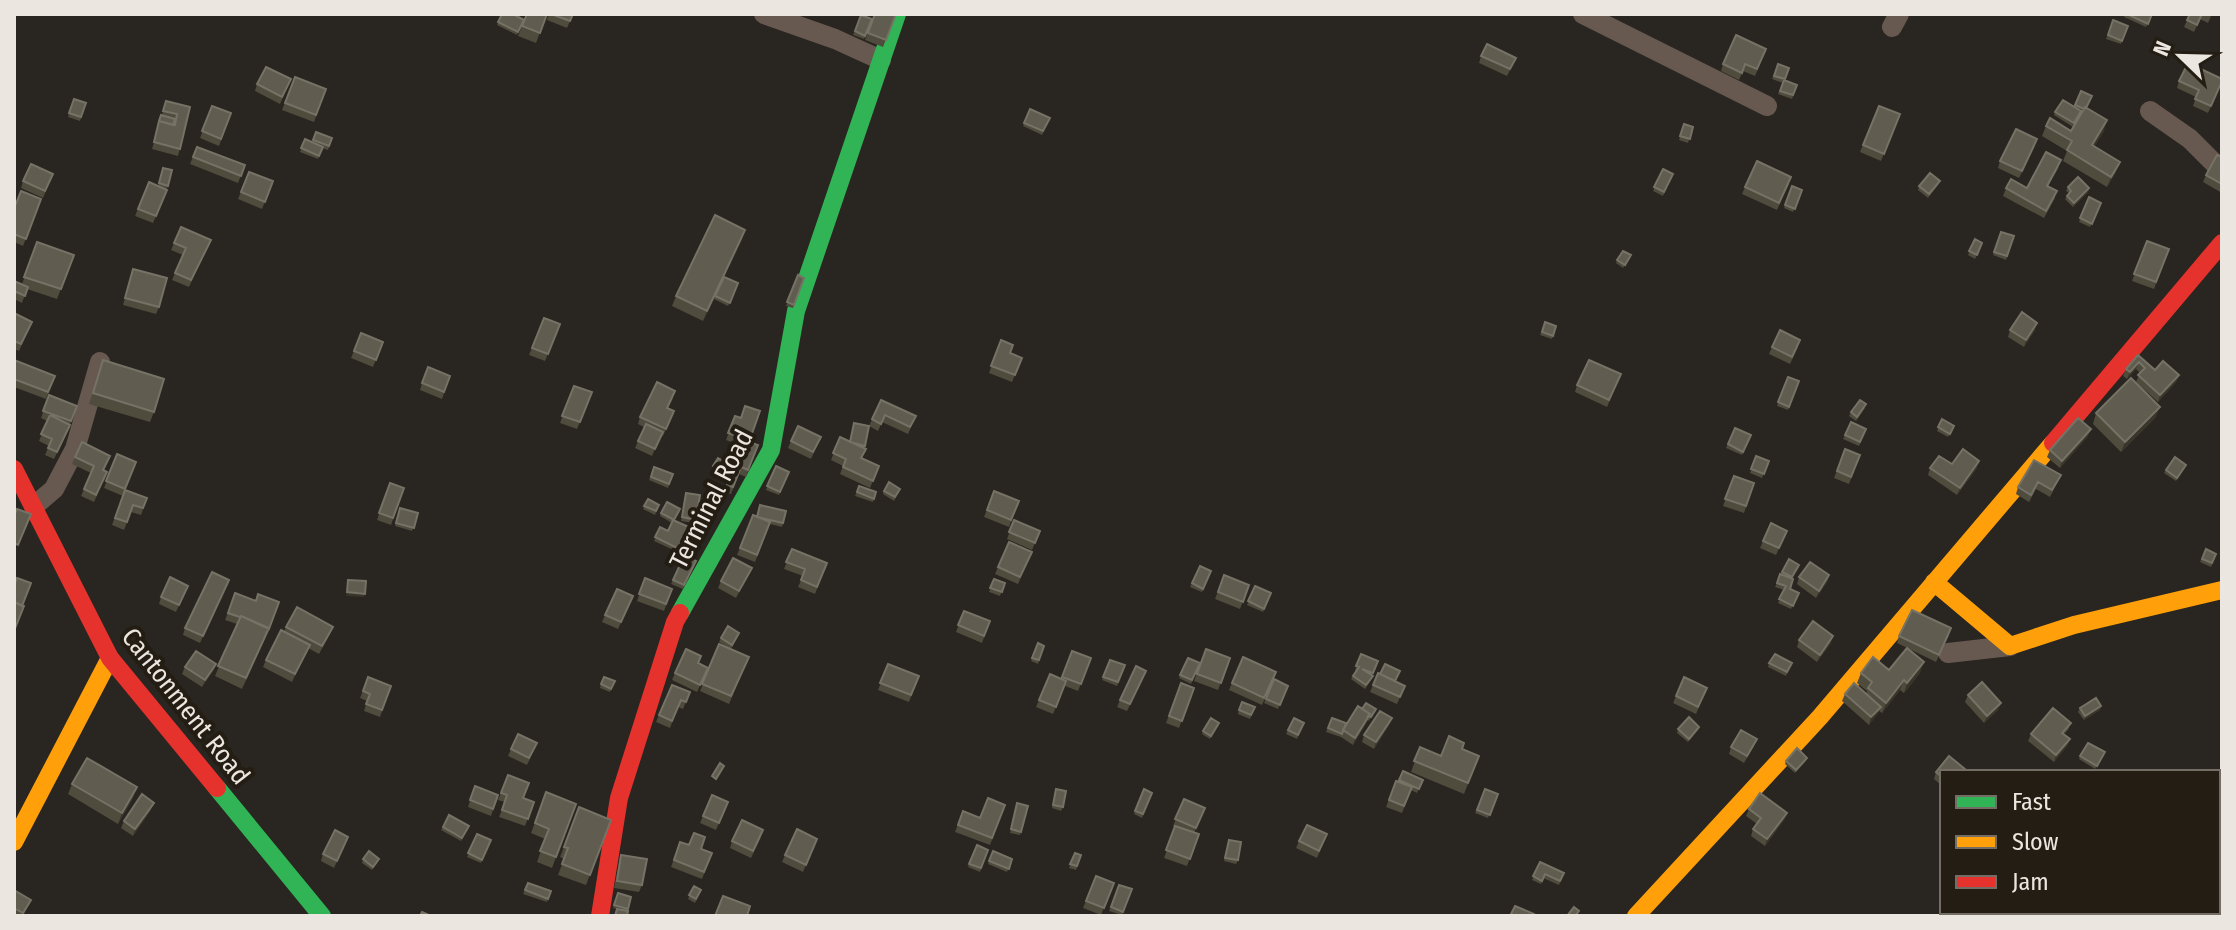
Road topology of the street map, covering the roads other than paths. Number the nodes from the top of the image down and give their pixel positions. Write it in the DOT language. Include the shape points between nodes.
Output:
graph roads {
  1 [pos="764,14"];
  2 [pos="897,14"];
  3 [pos="1583,14"];
  4 [pos="881,60"];
  5 [pos="1767,106"];
  6 [pos="2150,111"];
  7 [pos="2222,171"];
  8 [pos="2222,243"];
  9 [pos="100,362"];
  10 [pos="14,469"];
  11 [pos="34,506"];
  12 [pos="1934,582"];
  13 [pos="2222,590"];
  14 [pos="2010,646"];
  15 [pos="1948,653"];
  16 [pos="110,658"];
  17 [pos="14,842"];
  18 [pos="322,916"];
  19 [pos="600,916"];
  20 [pos="1636,916"];
  1 -- 4 [label="street"];
  2 -- 4 [label="street, Terminal Road"];
  3 -- 5 [label="street"];
  4 -- 19 [label="street, Terminal Road" via="796,311 771,450 675,622 619,798"];
  6 -- 7 [label="street" via="2190,139"];
  8 -- 12 [label="street"];
  9 -- 11 [label="street" via="75,449 54,489"];
  10 -- 11 [label="street, Cantonment Road"];
  11 -- 16 [label="street, Cantonment Road"];
  12 -- 14 [label="street"];
  12 -- 20 [label="street" via="1820,717"];
  13 -- 14 [label="street"];
  14 -- 15 [label="street"];
  16 -- 17 [label="street"];
  16 -- 18 [label="street, Cantonment Road"];
}
